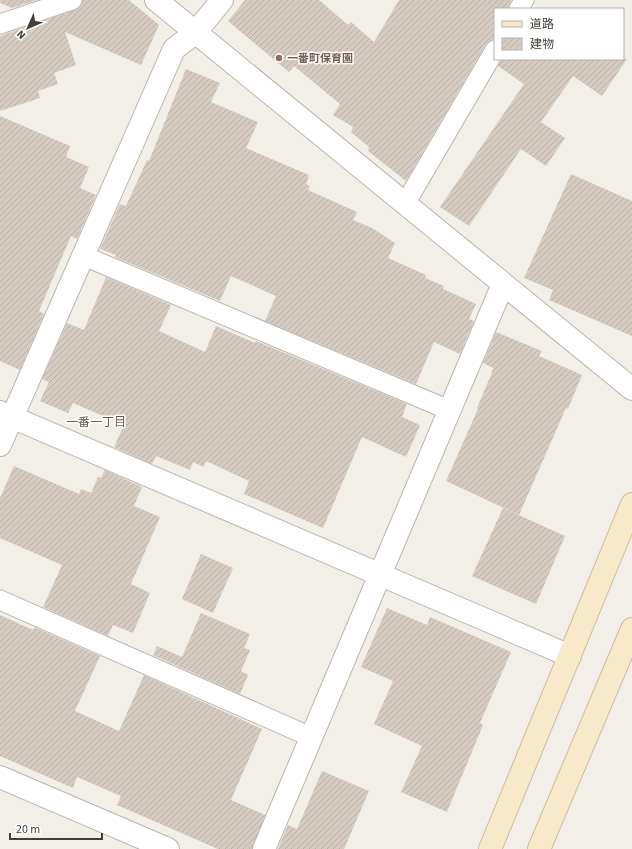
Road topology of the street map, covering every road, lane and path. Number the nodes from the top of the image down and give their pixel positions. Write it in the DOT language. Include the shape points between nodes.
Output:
graph roads {
  1 [pos="72,0"];
  2 [pos="156,0"];
  3 [pos="222,0"];
  4 [pos="0,24"];
  5 [pos="195,33"];
  6 [pos="494,52"];
  7 [pos="404,204"];
  8 [pos="84,256"];
  9 [pos="503,284"];
  10 [pos="632,389"];
  11 [pos="449,410"];
  12 [pos="6,415"];
  13 [pos="0,445"];
  14 [pos="632,504"];
  15 [pos="380,575"];
  16 [pos="0,600"];
  17 [pos="632,629"];
  18 [pos="570,656"];
  19 [pos="311,737"];
  20 [pos="0,777"];
  21 [pos="168,849"];
  22 [pos="264,849"];
  23 [pos="490,849"];
  24 [pos="539,849"];
  1 -- 4 [label="lane"];
  2 -- 5 [label="street"];
  3 -- 5 [label="street"];
  5 -- 7 [label="street"];
  5 -- 8 [label="street" via="174,50"];
  6 -- 7 [label="lane"];
  7 -- 9 [label="street"];
  8 -- 11 [label="lane"];
  8 -- 12 [label="street"];
  9 -- 10 [label="street"];
  9 -- 11 [label="street"];
  11 -- 15 [label="street"];
  12 -- 13 [label="street"];
  12 -- 15 [label="street"];
  14 -- 18 [label="street"];
  15 -- 18 [label="street"];
  15 -- 19 [label="street"];
  16 -- 19 [label="lane"];
  17 -- 24 [label="street"];
  18 -- 23 [label="street"];
  19 -- 22 [label="street"];
  20 -- 21 [label="street"];
}
